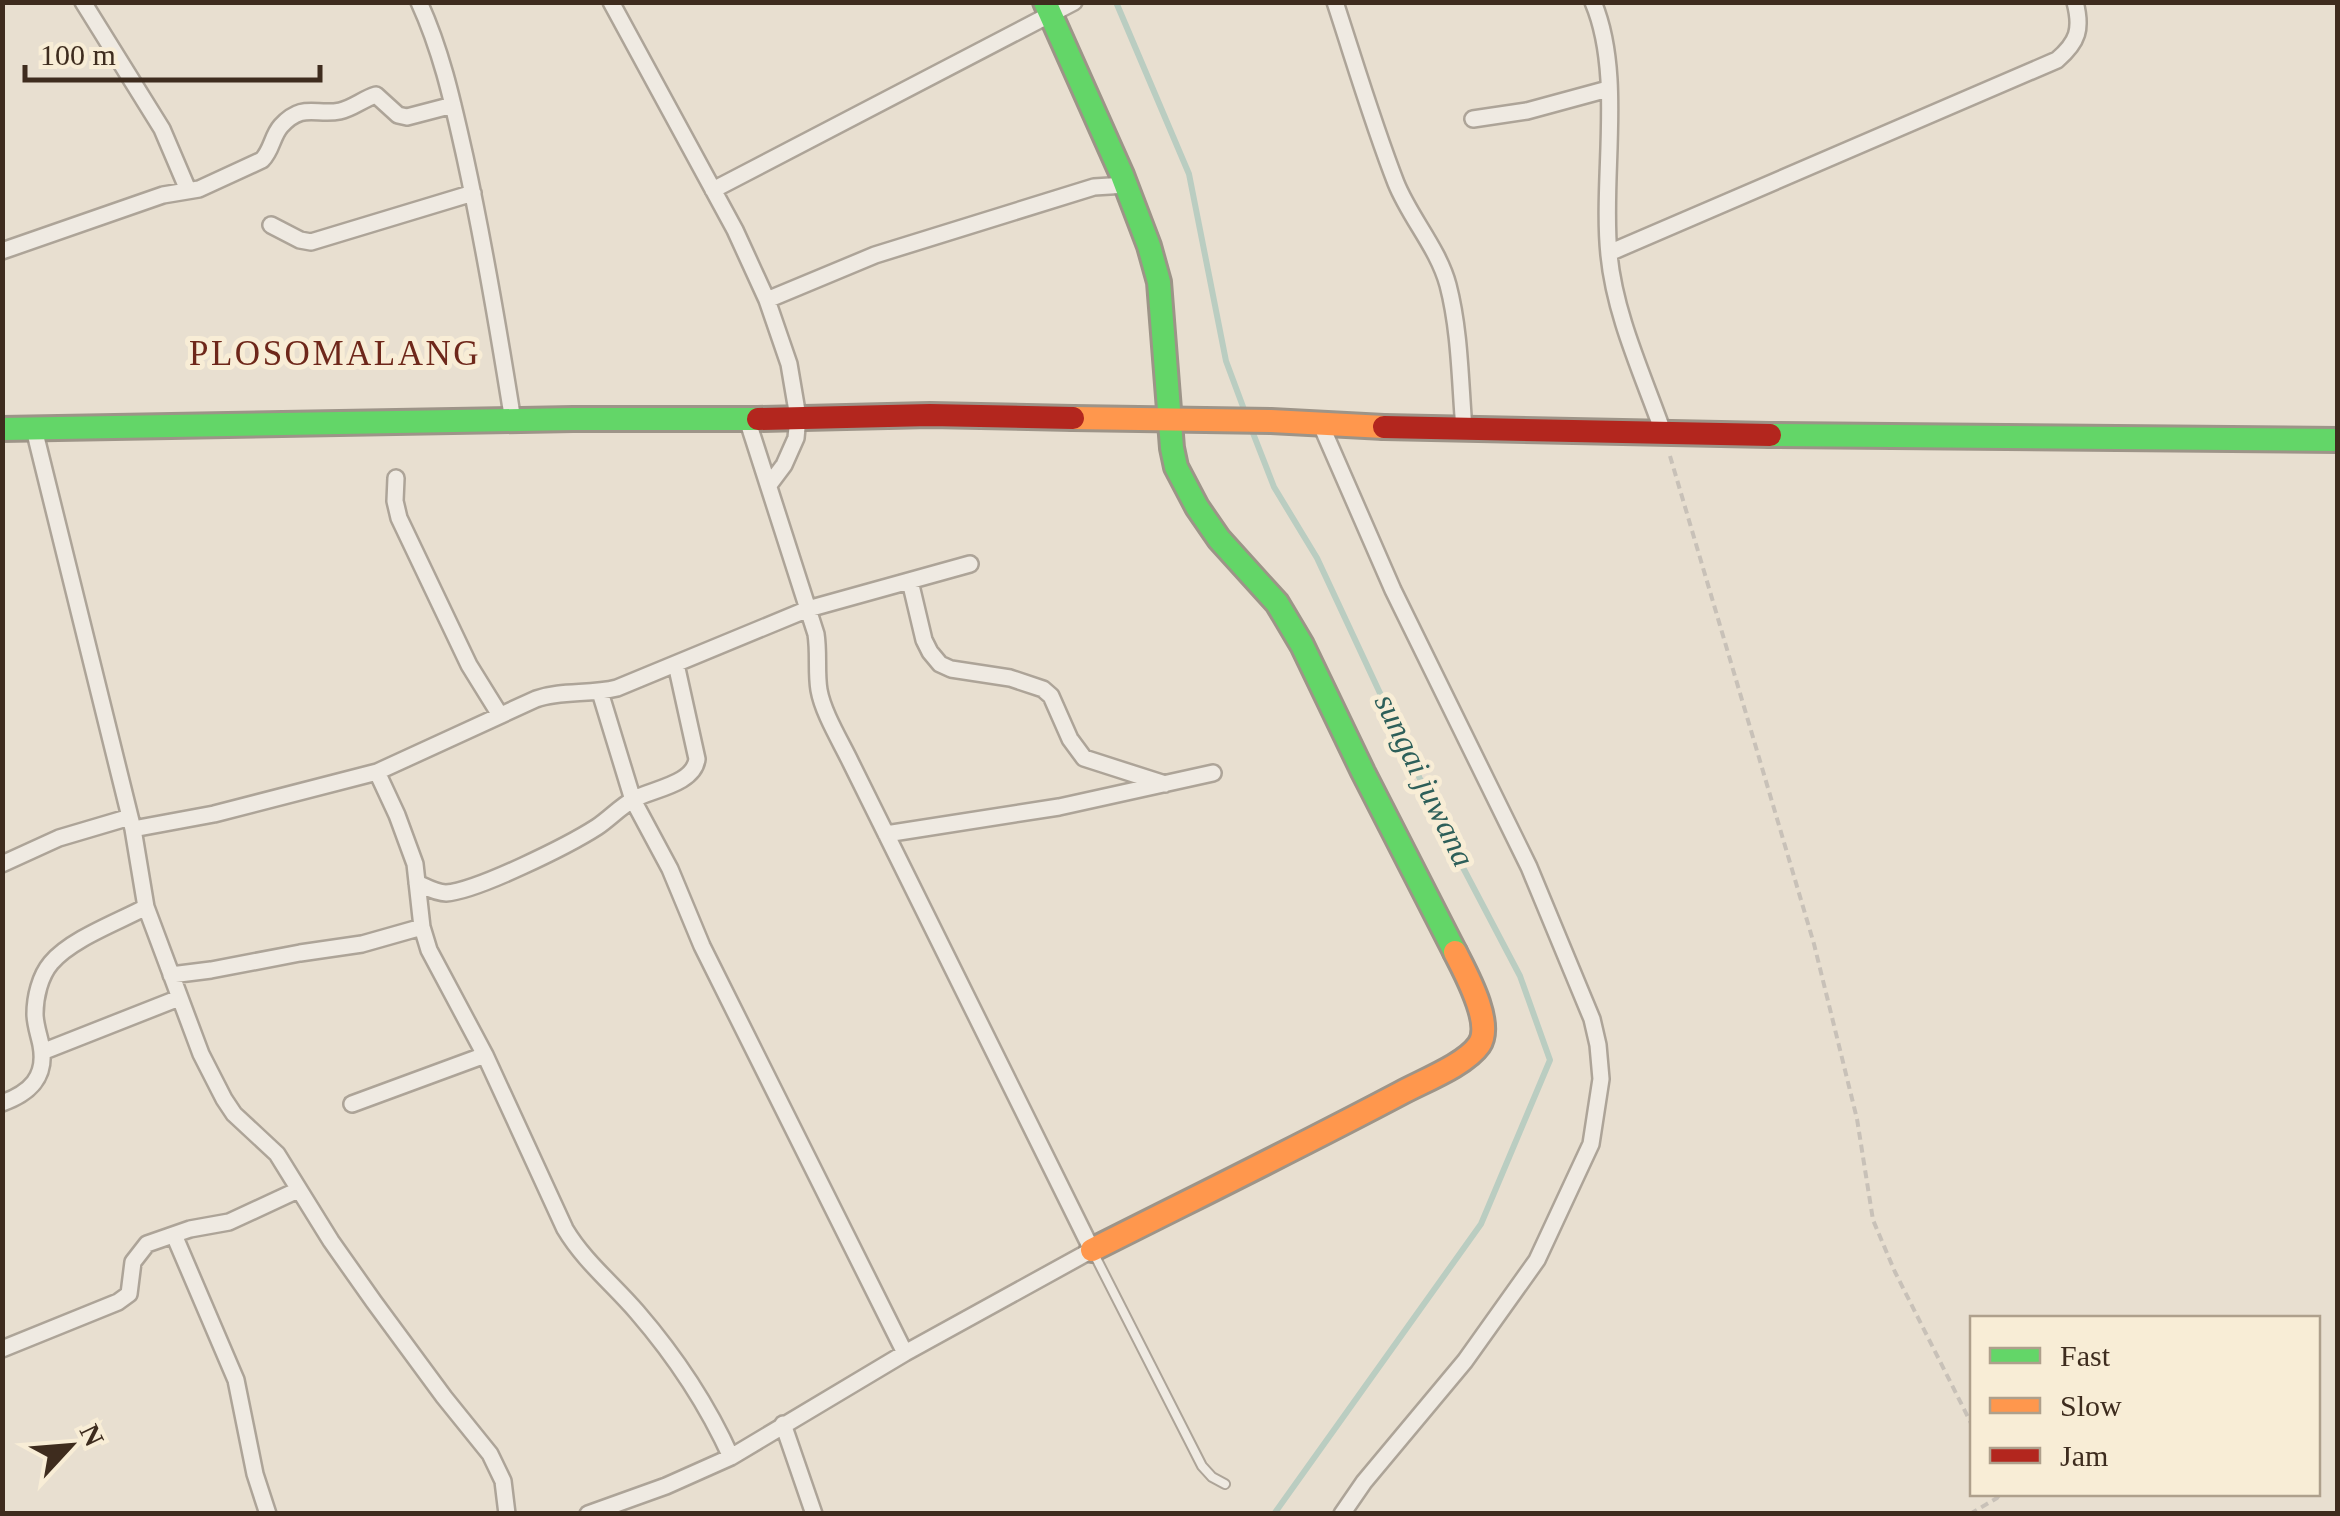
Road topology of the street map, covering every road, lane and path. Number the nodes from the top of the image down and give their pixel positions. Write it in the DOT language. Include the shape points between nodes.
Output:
graph roads {
  1 [pos="83,2"];
  2 [pos="420,2"];
  3 [pos="610,2"];
  4 [pos="1074,2"];
  5 [pos="1335,2"];
  6 [pos="1593,2"];
  7 [pos="2075,2"];
  8 [pos="1047,8"];
  9 [pos="1608,89"];
  10 [pos="453,106"];
  11 [pos="1473,119"];
  12 [pos="1126,185"];
  13 [pos="188,190"];
  14 [pos="713,190"];
  15 [pos="473,192"];
  16 [pos="271,225"];
  17 [pos="2,251"];
  18 [pos="1609,253"];
  19 [pos="767,300"];
  20 [pos="798,417"];
  21 [pos="747,419"];
  22 [pos="514,421"];
  23 [pos="1170,421"];
  24 [pos="1321,425"];
  25 [pos="2,429"];
  26 [pos="34,429"];
  27 [pos="1464,429"];
  28 [pos="1663,432"];
  29 [pos="2338,440"];
  30 [pos="396,478"];
  31 [pos="769,485"];
  32 [pos="970,564"];
  33 [pos="910,581"];
  34 [pos="808,609"];
  35 [pos="676,664"];
  36 [pos="600,692"];
  37 [pos="500,715"];
  38 [pos="377,772"];
  39 [pos="1212,772"];
  40 [pos="1165,784"];
  41 [pos="633,800"];
  42 [pos="131,823"];
  43 [pos="886,834"];
  44 [pos="2,864"];
  45 [pos="417,882"];
  46 [pos="146,907"];
  47 [pos="422,927"];
  48 [pos="171,975"];
  49 [pos="180,998"];
  50 [pos="42,1052"];
  51 [pos="485,1055"];
  52 [pos="2,1103"];
  53 [pos="352,1104"];
  54 [pos="298,1190"];
  55 [pos="174,1235"];
  56 [pos="1092,1250"];
  57 [pos="2,1349"];
  58 [pos="905,1352"];
  59 [pos="1970,1421"];
  60 [pos="783,1424"];
  61 [pos="731,1456"];
  62 [pos="1225,1484"];
  63 [pos="1998,1496"];
  64 [pos="268,1514"];
  65 [pos="507,1514"];
  66 [pos="588,1514"];
  67 [pos="814,1514"];
  68 [pos="1342,1514"];
  69 [pos="1970,1514"];
  1 -- 13 [label="street" via="162,128"];
  2 -- 10 [label="street"];
  3 -- 14 [label="street"];
  4 -- 8 [label="street"];
  5 -- 27 [label="street" via="1396,184 1447,281"];
  6 -- 9 [label="street"];
  7 -- 18 [label="street" via="2078,32 2057,60"];
  8 -- 12 [label="main road"];
  8 -- 14 [label="street"];
  9 -- 11 [label="street"];
  9 -- 18 [label="street"];
  10 -- 13 [label="street" via="407,117 376,95 337,112 310,110 279,128 262,160"];
  10 -- 15 [label="street"];
  12 -- 19 [label="street" via="1076,192 876,255"];
  12 -- 23 [label="main road" via="1159,282"];
  13 -- 17 [label="street"];
  14 -- 19 [label="street"];
  15 -- 16 [label="street" via="310,242"];
  15 -- 22 [label="street"];
  18 -- 28 [label="street"];
  19 -- 20 [label="street"];
  20 -- 21 [label="main road"];
  20 -- 23 [label="main road"];
  20 -- 31 [label="street" via="792,450"];
  21 -- 22 [label="main road"];
  21 -- 31 [label="street"];
  22 -- 26 [label="main road"];
  23 -- 24 [label="main road"];
  23 -- 56 [label="main road" via="1184,484 1302,645 1470,982 1483,1030 1464,1059"];
  24 -- 27 [label="main road"];
  24 -- 68 [label="street" via="1393,590 1529,867 1592,1019 1601,1079 1591,1144 1537,1260"];
  25 -- 26 [label="main road"];
  26 -- 42 [label="street"];
  27 -- 28 [label="main road"];
  28 -- 29 [label="main road"];
  28 -- 59 [label="path" via="1814,944 1857,1119 1873,1220"];
  30 -- 37 [label="street" via="400,518"];
  31 -- 34 [label="street"];
  32 -- 33 [label="street"];
  33 -- 34 [label="street"];
  33 -- 40 [label="street" via="924,640 940,664 1044,689 1084,758"];
  34 -- 35 [label="street"];
  34 -- 43 [label="street" via="822,700"];
  35 -- 36 [label="street"];
  35 -- 41 [label="street" via="696,766"];
  36 -- 37 [label="street" via="546,695"];
  36 -- 41 [label="street"];
  37 -- 38 [label="street"];
  38 -- 42 [label="street" via="214,814"];
  38 -- 45 [label="street"];
  39 -- 40 [label="street"];
  40 -- 43 [label="street"];
  41 -- 45 [label="street" via="593,830 500,876 444,893"];
  41 -- 58 [label="street"];
  42 -- 44 [label="street" via="59,838"];
  42 -- 46 [label="street"];
  43 -- 56 [label="street"];
  45 -- 47 [label="street"];
  46 -- 48 [label="street"];
  46 -- 50 [label="street" via="51,963 39,984 34,1016"];
  47 -- 48 [label="street" via="362,944"];
  47 -- 51 [label="street"];
  48 -- 49 [label="street"];
  49 -- 50 [label="street"];
  49 -- 54 [label="street" via="224,1099 277,1154"];
  50 -- 52 [label="street" via="37,1082"];
  51 -- 53 [label="street"];
  51 -- 61 [label="street" via="572,1242 682,1370"];
  54 -- 55 [label="street" via="230,1222"];
  54 -- 65 [label="street" via="490,1454 503,1480"];
  55 -- 57 [label="street" via="147,1244 133,1262 130,1294 118,1302"];
  55 -- 64 [label="street" via="236,1380"];
  56 -- 58 [label="street"];
  56 -- 62 [label="lane" via="1202,1466"];
  58 -- 60 [label="street"];
  60 -- 61 [label="street"];
  60 -- 67 [label="street"];
  61 -- 66 [label="street"];
  63 -- 69 [label="path"];
}
